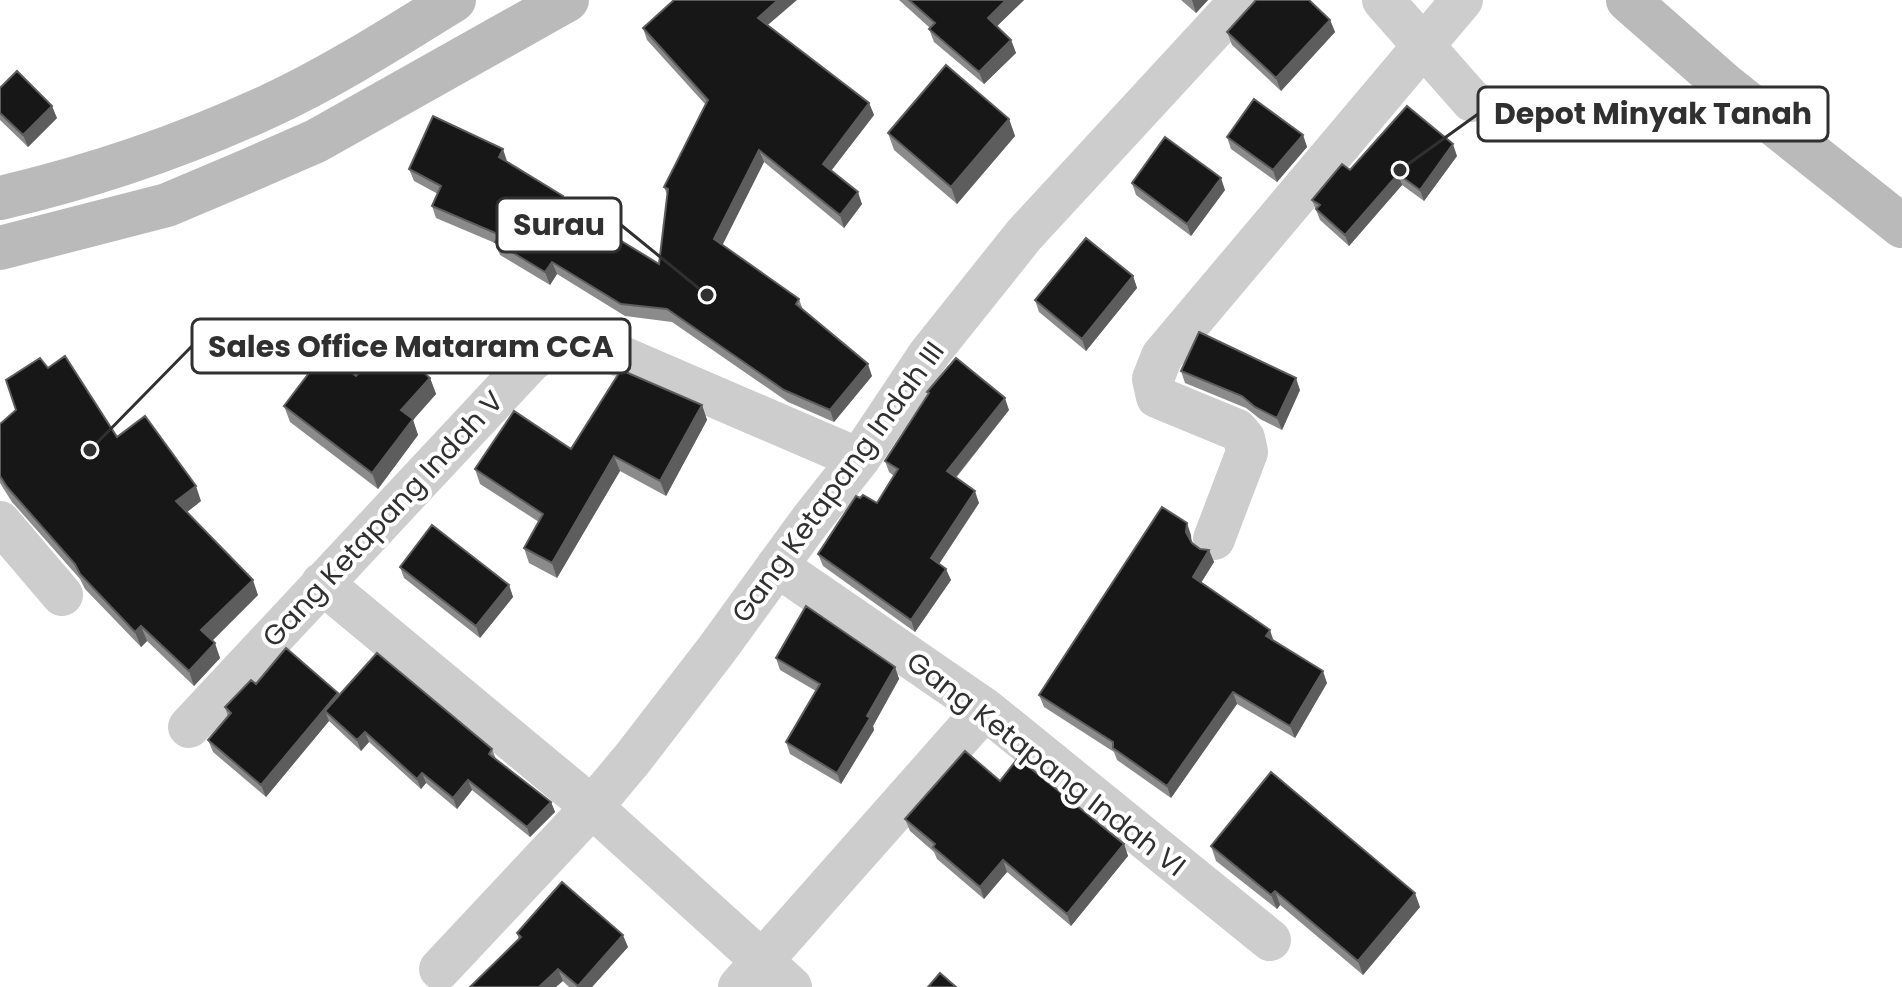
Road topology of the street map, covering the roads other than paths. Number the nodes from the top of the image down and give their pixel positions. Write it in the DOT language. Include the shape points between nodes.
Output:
graph roads {
  1 [pos="454,0"];
  2 [pos="567,0"];
  3 [pos="1241,0"];
  4 [pos="1383,0"];
  5 [pos="1462,0"];
  6 [pos="1628,0"];
  7 [pos="1425,46"];
  8 [pos="1472,101"];
  9 [pos="0,198"];
  10 [pos="1902,226"];
  11 [pos="0,248"];
  12 [pos="859,459"];
  13 [pos="0,522"];
  14 [pos="1214,539"];
  15 [pos="777,566"];
  16 [pos="322,583"];
  17 [pos="62,595"];
  18 [pos="985,709"];
  19 [pos="189,727"];
  20 [pos="592,807"];
  21 [pos="1270,940"];
  22 [pos="440,969"];
  23 [pos="764,978"];
  1 -- 9 [label="main road" via="351,64 268,106 147,156"];
  2 -- 11 [label="main road" via="316,141 260,166 167,205"];
  3 -- 12 [label="street, Gang Ketapang Indah III" via="1024,235 929,354"];
  4 -- 7 [label="street"];
  5 -- 7 [label="street"];
  6 -- 10 [label="main road"];
  7 -- 8 [label="street"];
  7 -- 14 [label="street" via="1162,356 1153,379 1157,397 1237,430 1244,438 1247,452"];
  12 -- 15 [label="street, Gang Ketapang Indah III"];
  12 -- 16 [label="street, Gang Ketapang Indah V" via="611,351 588,344 563,345 531,361"];
  13 -- 17 [label="street"];
  15 -- 18 [label="street, Gang Ketapang Indah VI"];
  15 -- 20 [label="street, Gang Ketapang Indah III"];
  16 -- 19 [label="street, Gang Ketapang Indah V"];
  16 -- 20 [label="street"];
  18 -- 21 [label="street, Gang Ketapang Indah VI"];
  18 -- 23 [label="street"];
  20 -- 22 [label="street, Gang Ketapang Indah III"];
  20 -- 23 [label="street"];
}
